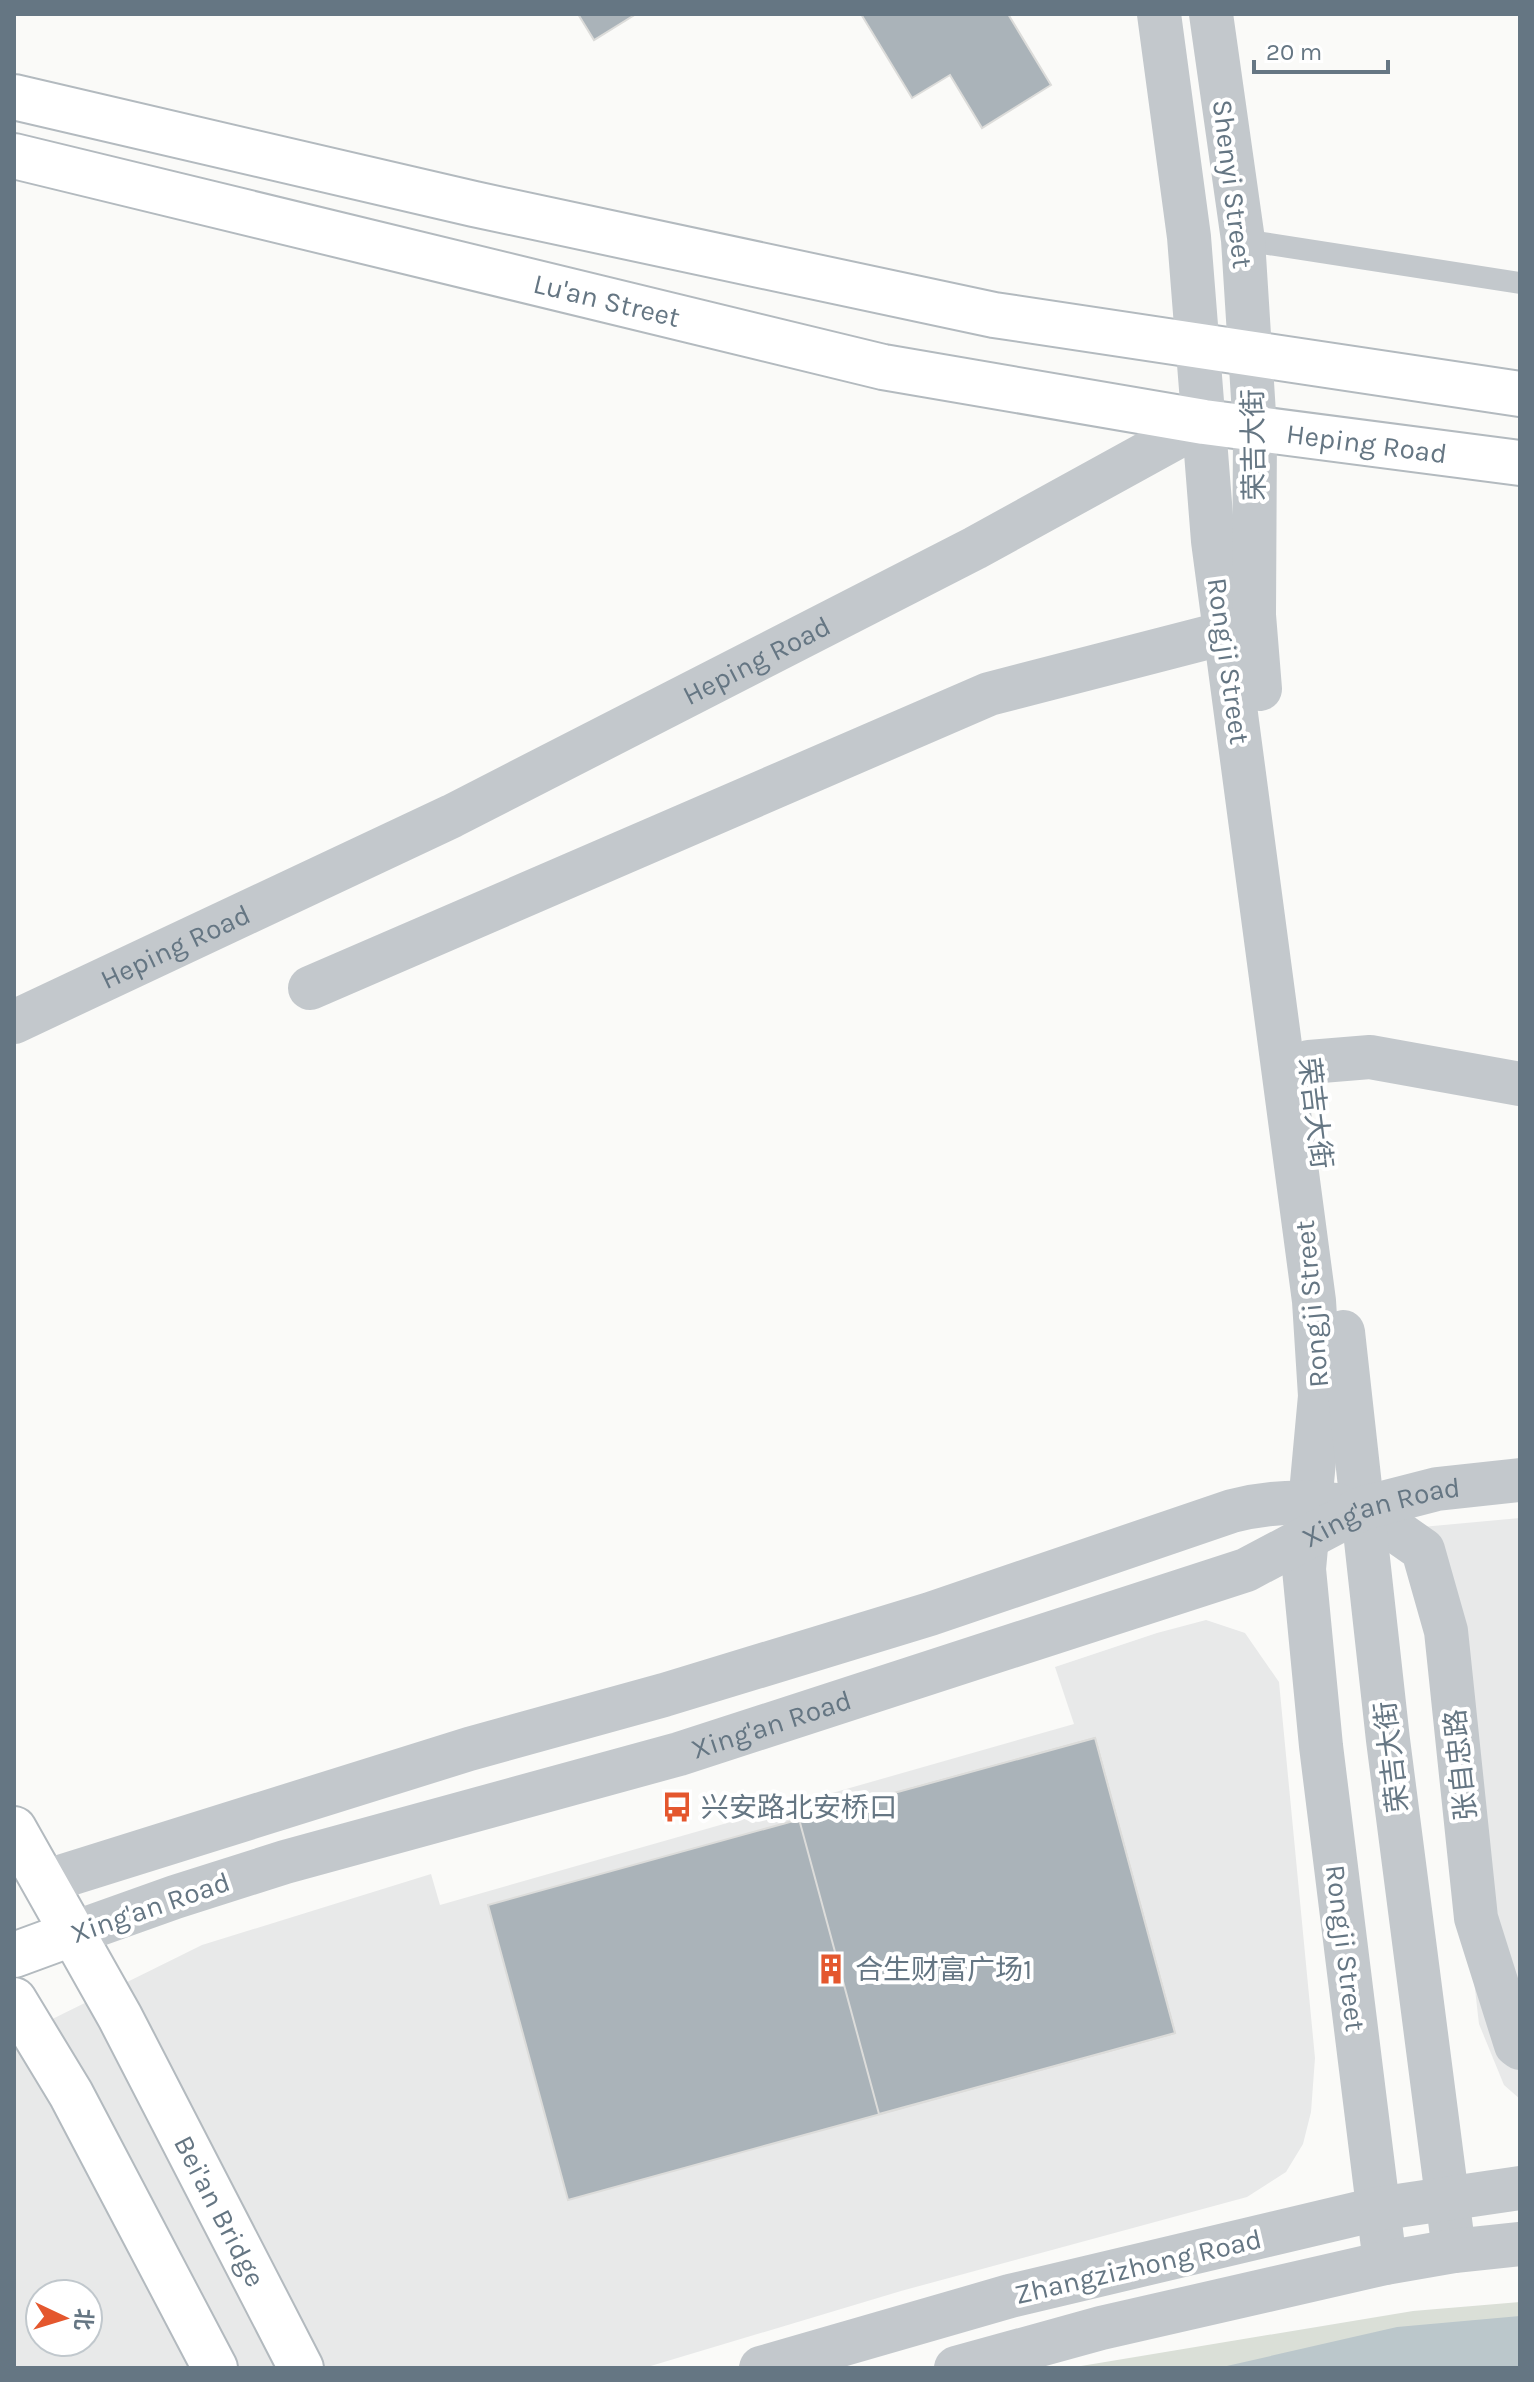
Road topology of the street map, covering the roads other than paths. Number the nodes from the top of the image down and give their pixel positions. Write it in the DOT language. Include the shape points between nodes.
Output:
graph roads {
  1 [pos="1159,14"];
  2 [pos="1211,14"];
  3 [pos="14,97"];
  4 [pos="14,156"];
  5 [pos="1243,240"];
  6 [pos="1520,283"];
  7 [pos="1197,346"];
  8 [pos="1251,355"];
  9 [pos="1520,394"];
  10 [pos="1204,422"];
  11 [pos="1255,430"];
  12 [pos="1520,463"];
  13 [pos="1225,633"];
  14 [pos="310,988"];
  15 [pos="14,1022"];
  16 [pos="1309,1062"];
  17 [pos="1520,1084"];
  18 [pos="1520,1480"];
  19 [pos="1363,1508"];
  20 [pos="1309,1520"];
  21 [pos="14,1829"];
  22 [pos="29,1888"];
  23 [pos="74,1933"];
  24 [pos="14,1955"];
  25 [pos="14,2000"];
  26 [pos="1520,2048"];
  27 [pos="1520,2188"];
  28 [pos="1447,2197"];
  29 [pos="1377,2209"];
  30 [pos="1520,2244"];
  31 [pos="1454,2251"];
  32 [pos="1385,2263"];
  33 [pos="215,2368"];
  34 [pos="301,2368"];
  35 [pos="761,2368"];
  36 [pos="956,2368"];
  1 -- 7 [label="street, Shenyi Street" via="1189,237"];
  2 -- 5 [label="street, Shenyi Street"];
  3 -- 7 [label="main road" via="474,204 978,312"];
  4 -- 10 [label="main road, Lu'an Street" via="883,367"];
  5 -- 6 [label="lane"];
  5 -- 8 [label="street, Shenyi Street"];
  7 -- 8 [label="main road"];
  7 -- 10 [label="street, Rongji Street"];
  8 -- 9 [label="main road"];
  8 -- 11 [label="street, 荣吉大街"];
  10 -- 11 [label="main road, Heping Road"];
  10 -- 13 [label="street, Rongji Street"];
  10 -- 15 [label="street, Heping Road" via="975,548 452,816"];
  11 -- 12 [label="main road, Heping Road"];
  11 -- 16 [label="street, 荣吉大街" via="1259,681"];
  13 -- 14 [label="street" via="989,694"];
  13 -- 20 [label="street, Rongji Street" via="1314,1301 1320,1396"];
  16 -- 17 [label="street" via="1370,1057"];
  16 -- 19 [label="street, 荣吉大街"];
  18 -- 19 [label="street, Xing'an Road" via="1437,1489"];
  19 -- 20 [label="street"];
  19 -- 26 [label="street, 张自忠路" via="1423,1550 1446,1631 1476,1918"];
  19 -- 28 [label="street, 荣吉大街"];
  20 -- 22 [label="street, Xing'an Road" via="1265,1502 1232,1511 930,1614 469,1749"];
  20 -- 23 [label="street, Xing'an Road" via="1246,1570 679,1754 285,1862"];
  20 -- 29 [label="street, Rongji Street" via="1304,1569 1321,1746"];
  21 -- 22 [label="main road, Bei'an Bridge"];
  22 -- 23 [label="main road, Bei'an Bridge"];
  23 -- 24 [label="main road, Xing'an Road"];
  23 -- 34 [label="main road, Bei'an Bridge"];
  25 -- 33 [label="main road" via="71,2094"];
  27 -- 28 [label="street, Zhangzizhong Road"];
  28 -- 29 [label="street, Zhangzizhong Road"];
  28 -- 31 [label="street, 荣吉大街"];
  29 -- 32 [label="street, Rongji Street"];
  29 -- 35 [label="street, Zhangzizhong Road" via="1010,2296"];
  30 -- 31 [label="street, Zhangzizhong Road"];
  31 -- 32 [label="street, Zhangzizhong Road"];
  32 -- 36 [label="street, Zhangzizhong Road" via="1101,2328"];
}
